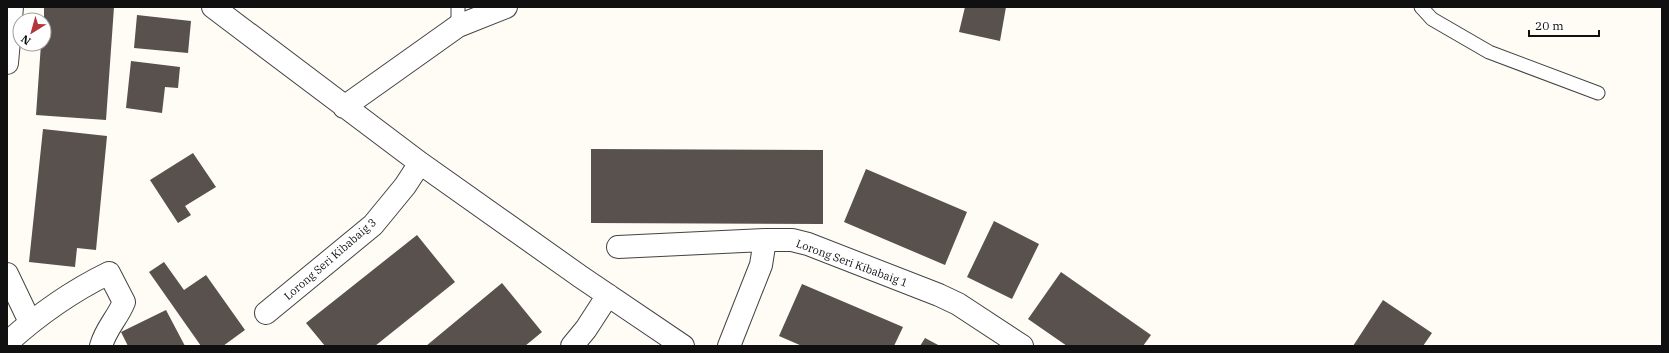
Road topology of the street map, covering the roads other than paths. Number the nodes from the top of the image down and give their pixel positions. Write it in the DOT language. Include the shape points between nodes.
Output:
graph roads {
  1 [pos="12,7"];
  2 [pos="213,7"];
  3 [pos="506,7"];
  4 [pos="1421,7"];
  5 [pos="458,16"];
  6 [pos="7,63"];
  7 [pos="1598,93"];
  8 [pos="344,107"];
  9 [pos="420,163"];
  10 [pos="765,240"];
  11 [pos="618,246"];
  12 [pos="7,274"];
  13 [pos="608,295"];
  14 [pos="266,313"];
  15 [pos="30,322"];
  16 [pos="7,343"];
  17 [pos="101,346"];
  18 [pos="572,346"];
  19 [pos="683,346"];
  20 [pos="729,346"];
  21 [pos="1022,346"];
  1 -- 6 [label="street"];
  2 -- 8 [label="street"];
  3 -- 5 [label="street"];
  4 -- 7 [label="lane" via="1432,19 1489,52"];
  5 -- 8 [label="street"];
  8 -- 9 [label="street"];
  9 -- 13 [label="street"];
  9 -- 14 [label="street, Lorong Seri Kibabaig 3" via="373,225"];
  10 -- 11 [label="street, Lorong Seri Kibabaig 1"];
  10 -- 20 [label="street" via="761,265"];
  10 -- 21 [label="street, Lorong Seri Kibabaig 1" via="792,240 808,244 939,295 958,304"];
  12 -- 15 [label="street"];
  13 -- 18 [label="street"];
  13 -- 19 [label="street"];
  15 -- 16 [label="street"];
  15 -- 17 [label="street" via="58,301 109,273 124,302 104,334"];
}
